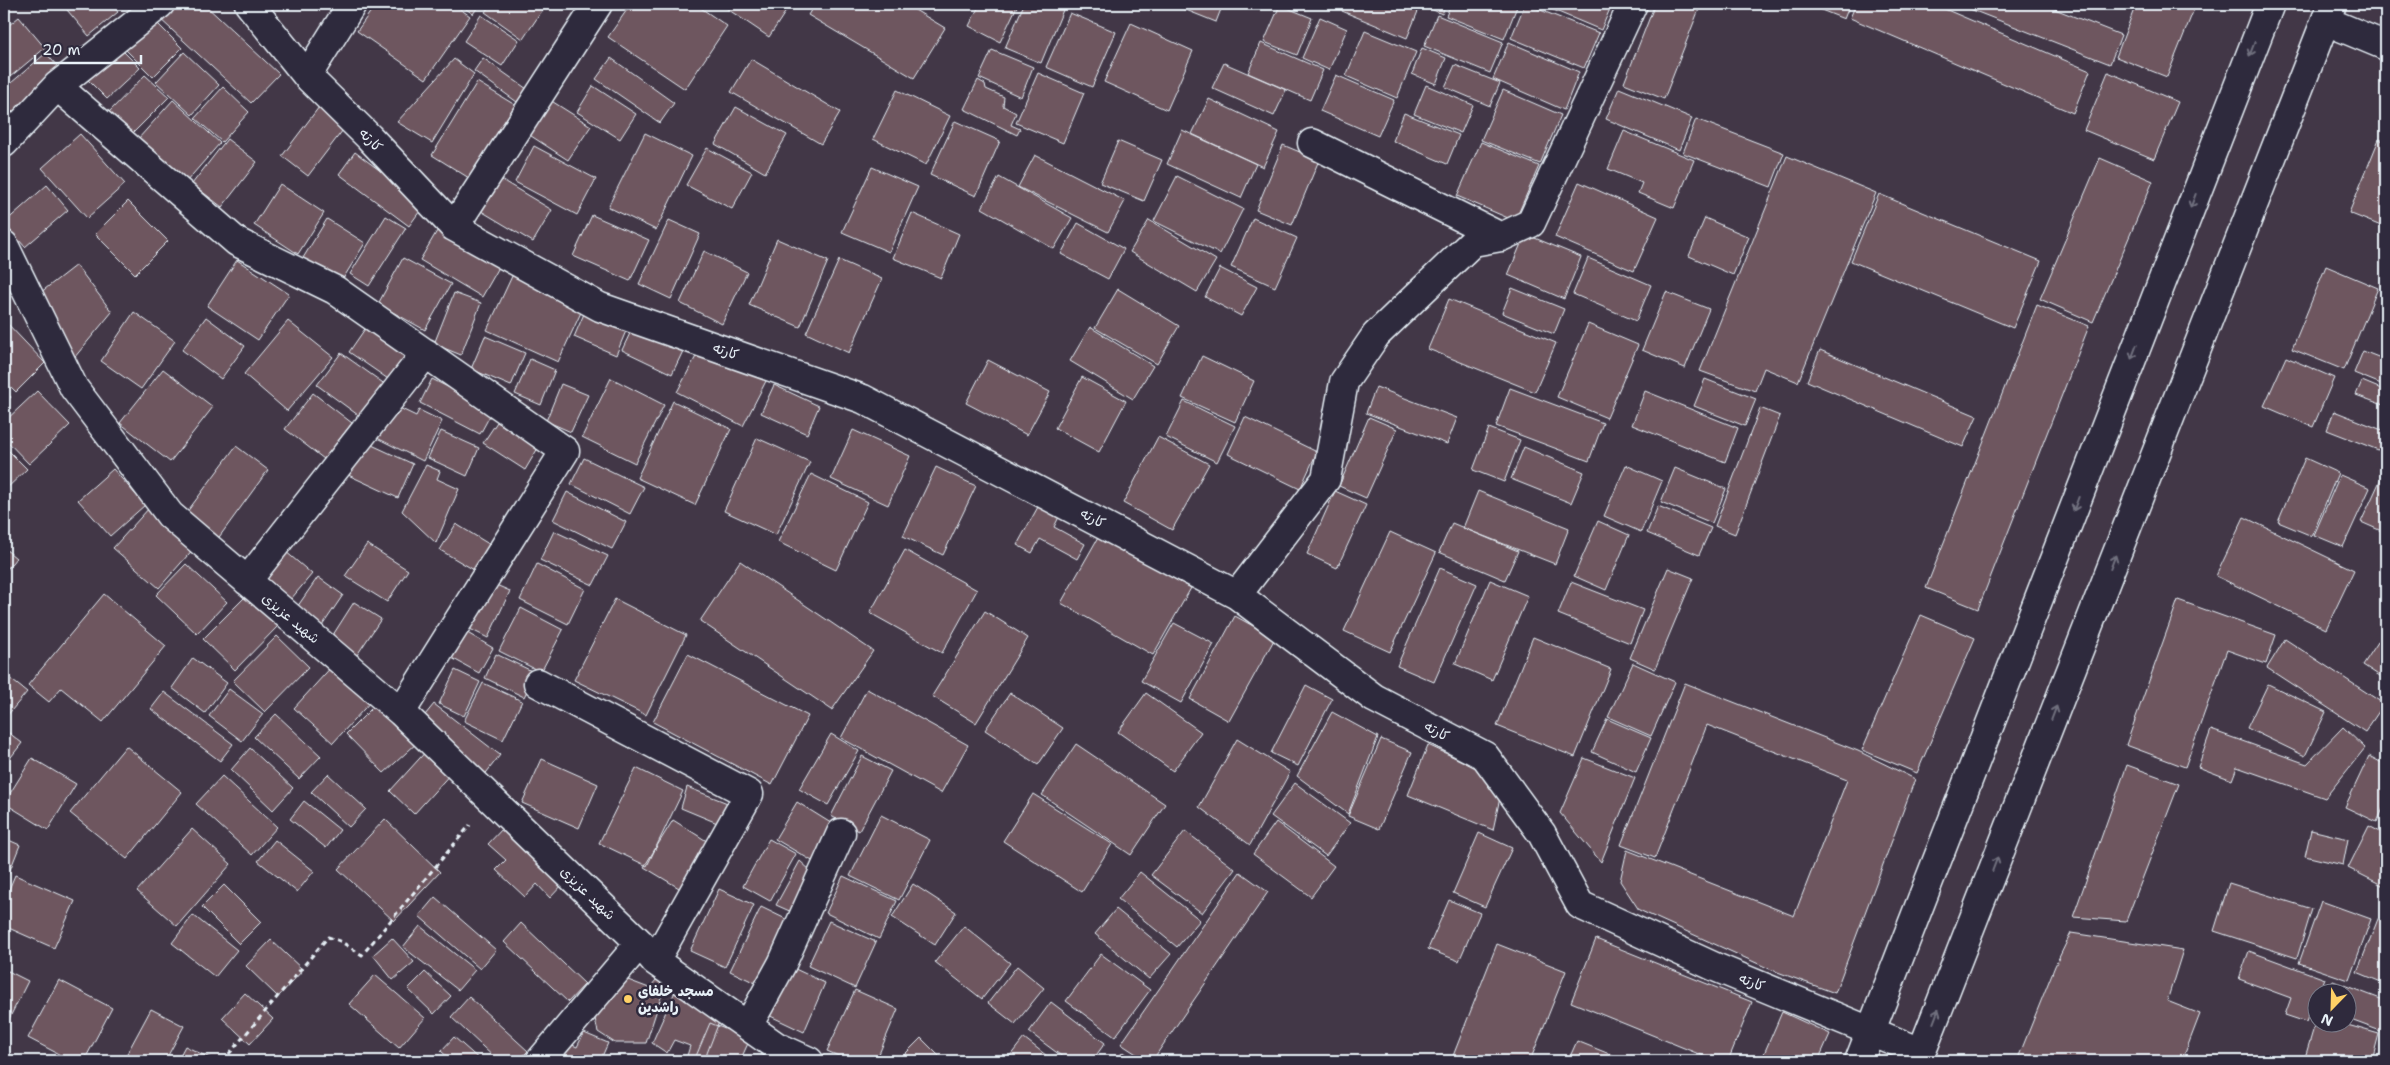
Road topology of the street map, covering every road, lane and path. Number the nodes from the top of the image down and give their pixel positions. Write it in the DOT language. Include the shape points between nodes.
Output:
graph roads {
  1 [pos="160,4"];
  2 [pos="249,4"];
  3 [pos="352,4"];
  4 [pos="598,4"];
  5 [pos="1633,4"];
  6 [pos="2270,4"];
  7 [pos="2329,13"];
  8 [pos="2386,46"];
  9 [pos="307,76"];
  10 [pos="57,86"];
  11 [pos="4,143"];
  12 [pos="1312,143"];
  13 [pos="454,227"];
  14 [pos="1502,237"];
  15 [pos="4,245"];
  16 [pos="426,353"];
  17 [pos="247,581"];
  18 [pos="1238,595"];
  19 [pos="538,683"];
  20 [pos="401,712"];
  21 [pos="491,799"];
  22 [pos="841,833"];
  23 [pos="647,952"];
  24 [pos="748,1026"];
  25 [pos="1871,1031"];
  26 [pos="1920,1057"];
  27 [pos="223,1061"];
  28 [pos="540,1061"];
  29 [pos="809,1061"];
  30 [pos="1859,1061"];
  1 -- 10 [label="street"];
  2 -- 9 [label="street, کارته"];
  3 -- 9 [label="street"];
  4 -- 13 [label="street"];
  5 -- 14 [label="street" via="1531,223"];
  6 -- 25 [label="street, one-way"];
  7 -- 8 [label="street"];
  26 -- 7 [label="street, one-way"];
  9 -- 13 [label="street, کارته"];
  10 -- 11 [label="street"];
  10 -- 16 [label="street" via="237,242 335,290"];
  12 -- 14 [label="street"];
  13 -- 18 [label="street, کارته" via="600,307 863,398"];
  14 -- 18 [label="street" via="1473,242 1376,335 1344,382 1326,479"];
  15 -- 17 [label="street, شهید عزیزی" via="74,388 170,515"];
  16 -- 17 [label="street"];
  16 -- 20 [label="street" via="565,451"];
  17 -- 20 [label="street, شهید عزیزی"];
  18 -- 25 [label="street, کارته" via="1374,698 1485,756 1542,834 1580,905 1715,967"];
  19 -- 23 [label="street" via="750,794"];
  20 -- 21 [label="street, شهید عزیزی"];
  21 -- 23 [label="street, شهید عزیزی"];
  21 -- 27 [label="path" via="362,955 328,937"];
  22 -- 24 [label="street" via="782,964"];
  23 -- 24 [label="street, شهید عزیزی"];
  23 -- 28 [label="street"];
  24 -- 29 [label="street, شهید عزیزی" via="776,1046"];
  25 -- 26 [label="street, کارته"];
  25 -- 30 [label="street"];
}
